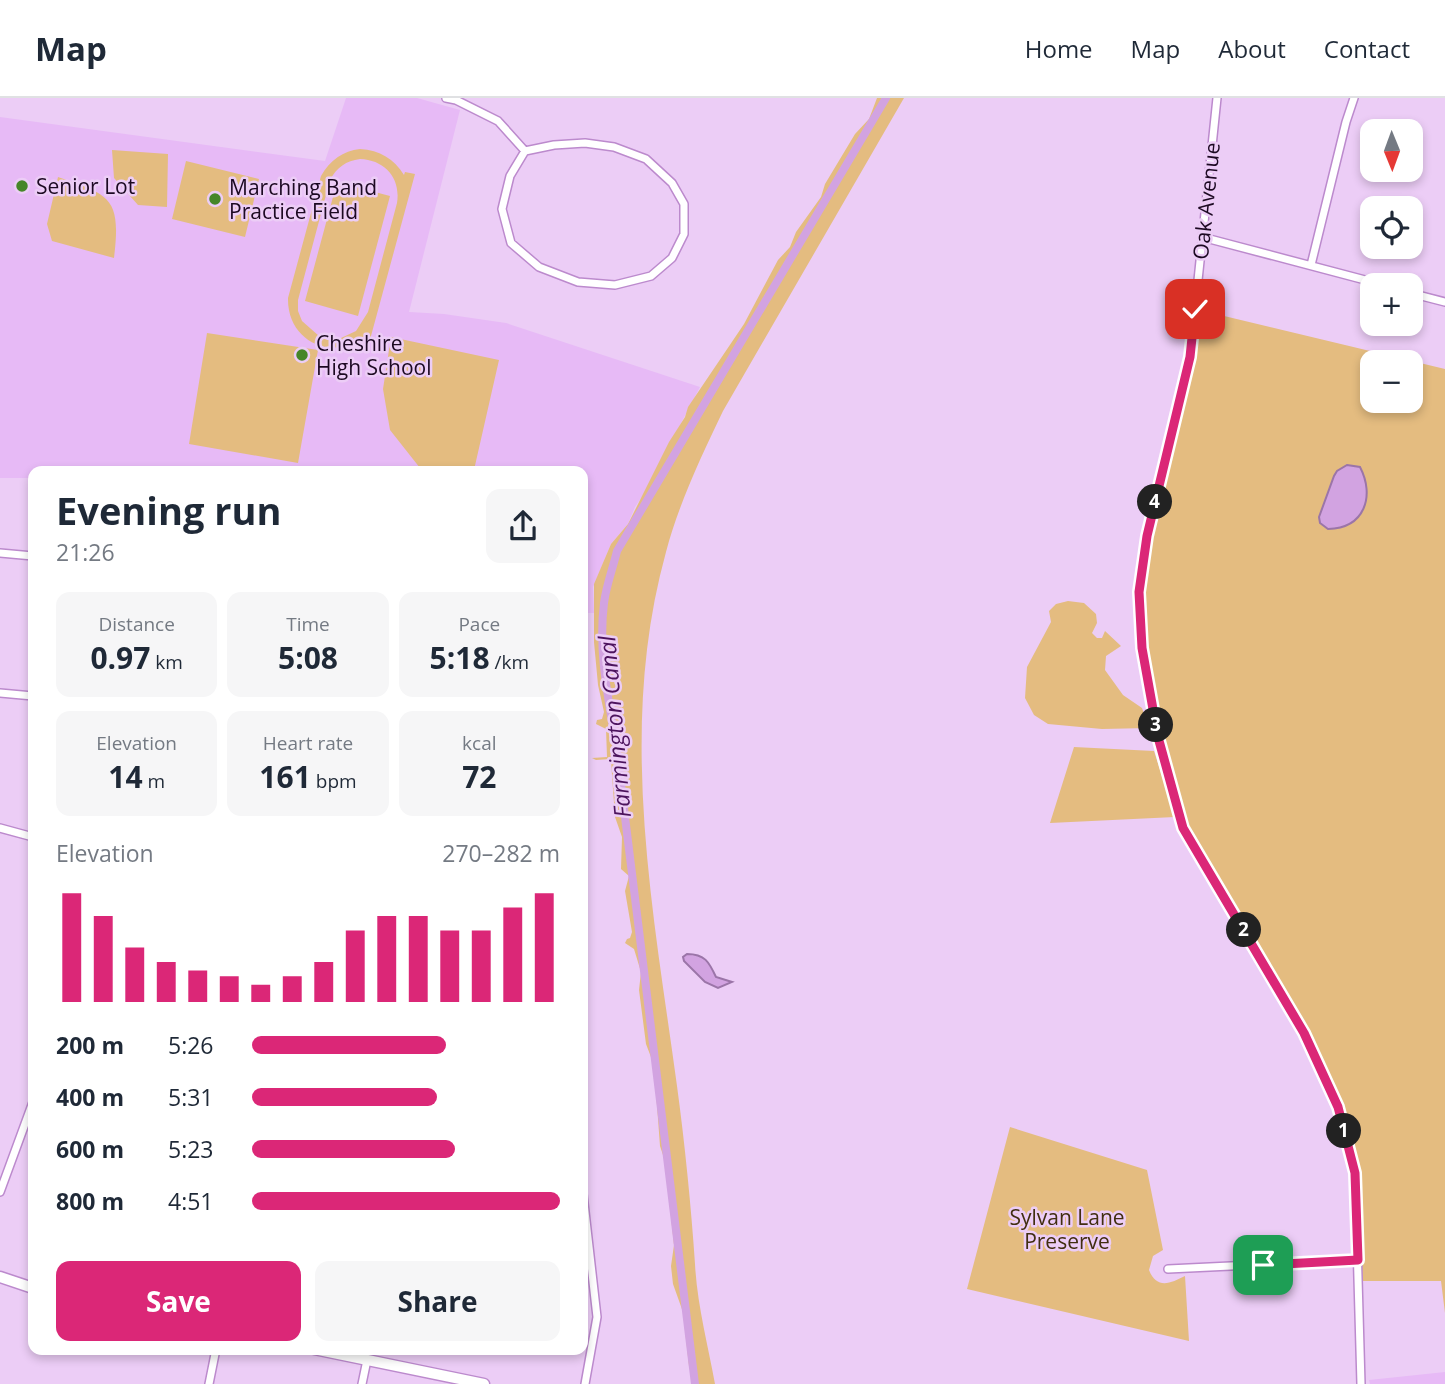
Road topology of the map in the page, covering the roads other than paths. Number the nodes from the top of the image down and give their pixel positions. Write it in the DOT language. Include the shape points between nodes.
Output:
graph roads {
  1 [pos="446,98"];
  2 [pos="1217,98"];
  3 [pos="1354,98"];
  4 [pos="525,151"];
  5 [pos="1202,237"];
  6 [pos="1311,265"];
  7 [pos="1360,278"];
  8 [pos="1423,296"];
  9 [pos="1445,302"];
  10 [pos="0,553"];
  11 [pos="28,556"];
  12 [pos="0,693"];
  13 [pos="28,696"];
  14 [pos="0,828"];
  15 [pos="28,836"];
  16 [pos="28,1116"];
  17 [pos="0,1192"];
  18 [pos="588,1240"];
  19 [pos="1358,1260"];
  20 [pos="1168,1269"];
  21 [pos="0,1277"];
  22 [pos="28,1286"];
  23 [pos="215,1355"];
  24 [pos="343,1355"];
  25 [pos="367,1360"];
  26 [pos="209,1384"];
  27 [pos="362,1384"];
  28 [pos="484,1384"];
  29 [pos="584,1384"];
  30 [pos="1361,1384"];
  1 -- 4 [label="street" via="498,121"];
  2 -- 5 [label="street, Oak Avenue"];
  3 -- 6 [label="street"];
  4 -- 4 [label="street" via="510,176 502,209 511,243 539,267 578,282 615,285 651,276 672,258 684,234 684,204 672,183 646,159 614,147 584,144"];
  5 -- 6 [label="street"];
  5 -- 19 [label="street, Oak Avenue" via="1190,357 1147,536 1139,592 1142,648 1158,737 1183,828 1304,1033 1338,1107 1355,1173"];
  6 -- 7 [label="street"];
  8 -- 9 [label="street"];
  10 -- 11 [label="street"];
  12 -- 13 [label="street"];
  14 -- 15 [label="street"];
  16 -- 17 [label="street"];
  18 -- 29 [label="street" via="597,1318"];
  19 -- 20 [label="street"];
  19 -- 30 [label="street, Oak Avenue"];
  21 -- 22 [label="street"];
  23 -- 26 [label="street"];
  24 -- 25 [label="street"];
  25 -- 27 [label="street"];
  25 -- 28 [label="street"];
}
